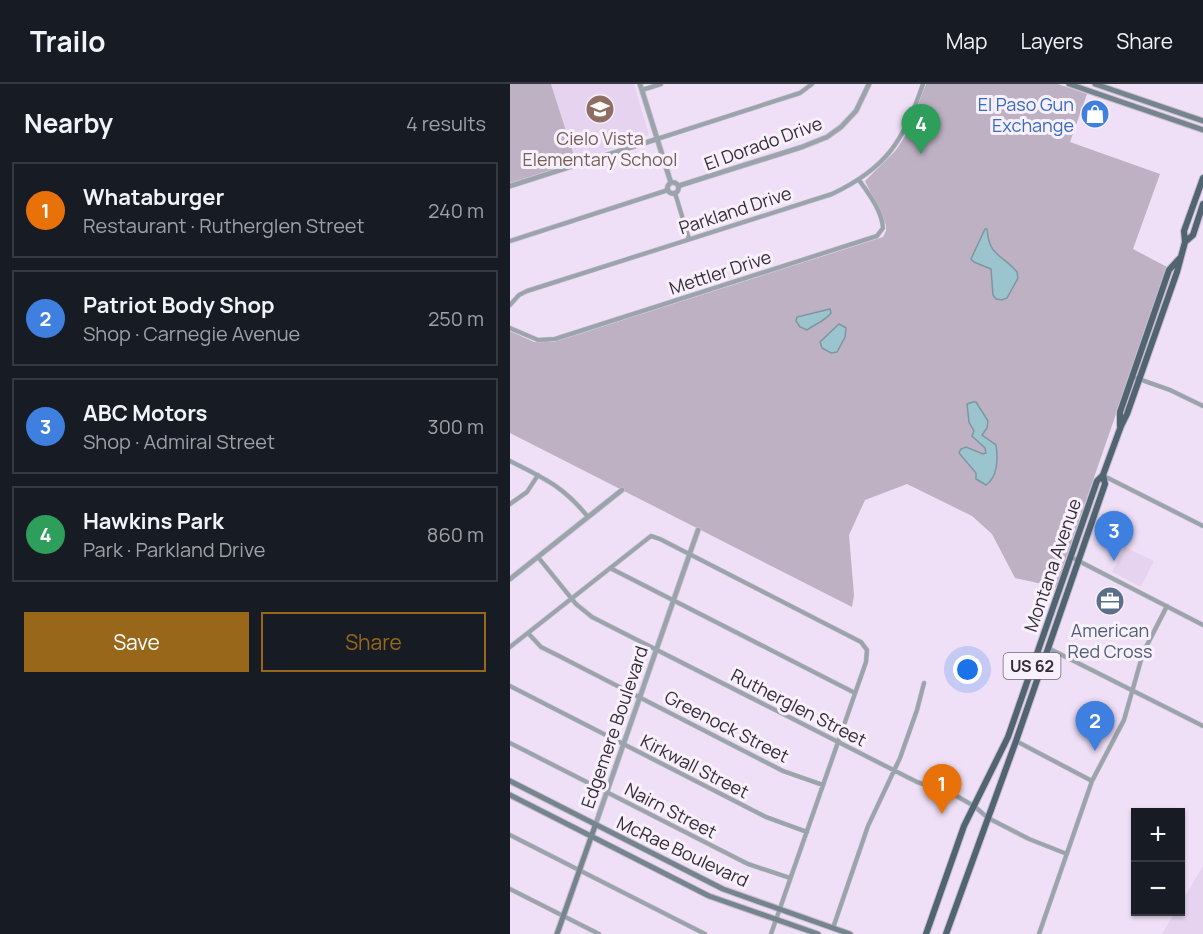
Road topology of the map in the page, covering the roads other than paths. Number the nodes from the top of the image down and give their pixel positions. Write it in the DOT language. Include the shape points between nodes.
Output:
graph roads {
  1 [pos="640,84"];
  2 [pos="661,84"];
  3 [pos="812,84"];
  4 [pos="868,84"];
  5 [pos="923,84"];
  6 [pos="1069,84"];
  7 [pos="1095,84"];
  8 [pos="1085,86"];
  9 [pos="642,90"];
  10 [pos="1155,104"];
  11 [pos="1152,112"];
  12 [pos="1203,121"];
  13 [pos="1203,130"];
  14 [pos="657,139"];
  15 [pos="1203,178"];
  16 [pos="859,180"];
  17 [pos="671,183"];
  18 [pos="510,186"];
  19 [pos="678,186"];
  20 [pos="668,190"];
  21 [pos="675,193"];
  22 [pos="1203,204"];
  23 [pos="689,239"];
  24 [pos="510,240"];
  25 [pos="1185,242"];
  26 [pos="1177,260"];
  27 [pos="510,305"];
  28 [pos="510,328"];
  29 [pos="1138,379"];
  30 [pos="1203,406"];
  31 [pos="1120,424"];
  32 [pos="510,461"];
  33 [pos="538,475"];
  34 [pos="1103,476"];
  35 [pos="622,490"];
  36 [pos="510,504"];
  37 [pos="588,517"];
  38 [pos="1203,526"];
  39 [pos="698,530"];
  40 [pos="690,554"];
  41 [pos="538,557"];
  42 [pos="1071,557"];
  43 [pos="1078,561"];
  44 [pos="610,568"];
  45 [pos="510,579"];
  46 [pos="571,598"];
  47 [pos="673,601"];
  48 [pos="1167,606"];
  49 [pos="1203,625"];
  50 [pos="528,633"];
  51 [pos="510,647"];
  52 [pos="1048,648"];
  53 [pos="656,649"];
  54 [pos="924,683"];
  55 [pos="510,686"];
  56 [pos="1132,691"];
  57 [pos="855,693"];
  58 [pos="639,698"];
  59 [pos="1202,724"];
  60 [pos="1016,741"];
  61 [pos="838,742"];
  62 [pos="510,743"];
  63 [pos="623,745"];
  64 [pos="895,771"];
  65 [pos="1092,781"];
  66 [pos="510,782"];
  67 [pos="823,785"];
  68 [pos="607,792"];
  69 [pos="510,795"];
  70 [pos="974,806"];
  71 [pos="987,818"];
  72 [pos="595,826"];
  73 [pos="807,832"];
  74 [pos="510,835"];
  75 [pos="591,837"];
  76 [pos="1067,854"];
  77 [pos="579,870"];
  78 [pos="790,878"];
  79 [pos="510,889"];
  80 [pos="781,910"];
  81 [pos="563,916"];
  82 [pos="777,921"];
  83 [pos="833,928"];
  84 [pos="846,933"];
  85 [pos="557,934"];
  86 [pos="599,934"];
  87 [pos="705,934"];
  88 [pos="771,934"];
  89 [pos="818,934"];
  90 [pos="923,934"];
  91 [pos="946,934"];
  92 [pos="1039,934"];
  1 -- 9 [label="street"];
  2 -- 9 [label="street"];
  3 -- 14 [label="street" via="800,93"];
  4 -- 19 [label="street, El Dorado Drive" via="856,111 827,137"];
  5 -- 16 [label="street, Parkland Drive" via="898,141"];
  6 -- 8 [label="main road"];
  7 -- 10 [label="main road"];
  8 -- 11 [label="main road"];
  9 -- 14 [label="street"];
  10 -- 11 [label="main road"];
  10 -- 12 [label="main road"];
  11 -- 13 [label="main road"];
  14 -- 17 [label="street"];
  14 -- 18 [label="street"];
  15 -- 25 [label="highway, Montana Avenue / US 62" via="1184,231"];
  16 -- 23 [label="street, Parkland Drive" via="832,194"];
  16 -- 28 [label="street, Mettler Drive" via="882,221 883,228 877,236 555,339 538,340"];
  17 -- 19 [label="street"];
  17 -- 20 [label="street"];
  19 -- 21 [label="street"];
  20 -- 21 [label="street"];
  20 -- 24 [label="street"];
  21 -- 23 [label="street"];
  22 -- 25 [label="highway, Montana Avenue / US 62" via="1192,235"];
  23 -- 27 [label="street, Parkland Drive" via="527,291"];
  25 -- 26 [label="highway, Montana Avenue / US 62"];
  26 -- 29 [label="highway, Montana Avenue / US 62" via="1177,272"];
  26 -- 31 [label="highway, Montana Avenue / US 62" via="1169,270 1157,304 1120,412"];
  29 -- 30 [label="street"];
  29 -- 31 [label="highway, Montana Avenue"];
  31 -- 34 [label="highway, Montana Avenue / US 62"];
  32 -- 33 [label="street"];
  33 -- 36 [label="street" via="527,492"];
  33 -- 37 [label="street" via="564,491"];
  34 -- 38 [label="street"];
  34 -- 42 [label="highway, Montana Avenue / US 62" via="1097,481"];
  34 -- 43 [label="highway, Montana Avenue / US 62" via="1105,484"];
  35 -- 37 [label="street"];
  37 -- 41 [label="street"];
  39 -- 40 [label="street, Edgemere Boulevard"];
  40 -- 44 [label="street" via="649,537"];
  40 -- 47 [label="street, Edgemere Boulevard"];
  40 -- 57 [label="street" via="858,640 866,647 868,657"];
  41 -- 45 [label="street"];
  41 -- 46 [label="street, Rutherglen Street"];
  42 -- 43 [label="street"];
  42 -- 70 [label="highway, Montana Avenue / US 62" via="1008,737"];
  43 -- 48 [label="street"];
  43 -- 52 [label="highway, Montana Avenue / US 62"];
  44 -- 46 [label="street"];
  44 -- 47 [label="street"];
  46 -- 50 [label="street"];
  46 -- 53 [label="street, Rutherglen Street" via="586,613"];
  47 -- 53 [label="street, Edgemere Boulevard"];
  47 -- 57 [label="street"];
  48 -- 49 [label="street"];
  48 -- 56 [label="street" via="1143,653"];
  50 -- 51 [label="street"];
  50 -- 58 [label="street, Greenock Street" via="548,651"];
  52 -- 56 [label="street"];
  52 -- 60 [label="highway, Montana Avenue / US 62"];
  53 -- 58 [label="street, Edgemere Boulevard"];
  53 -- 61 [label="street, Rutherglen Street"];
  54 -- 64 [label="street"];
  55 -- 63 [label="street, Kirkwall Street"];
  56 -- 59 [label="street"];
  56 -- 65 [label="street" via="1124,720"];
  57 -- 61 [label="street"];
  58 -- 63 [label="street, Edgemere Boulevard"];
  58 -- 67 [label="street, Greenock Street" via="783,771"];
  60 -- 65 [label="street"];
  60 -- 71 [label="highway, Montana Avenue / US 62"];
  61 -- 64 [label="street, Rutherglen Street"];
  61 -- 67 [label="street"];
  62 -- 68 [label="street, Nairn Street"];
  63 -- 68 [label="street, Edgemere Boulevard"];
  63 -- 73 [label="street, Kirkwall Street" via="766,818"];
  64 -- 70 [label="street, Rutherglen Street"];
  64 -- 83 [label="street" via="868,826"];
  65 -- 76 [label="street"];
  66 -- 72 [label="main road, McRae Boulevard"];
  67 -- 73 [label="street"];
  68 -- 72 [label="street, Edgemere Boulevard"];
  68 -- 78 [label="street, Nairn Street" via="748,864"];
  69 -- 75 [label="main road, McRae Boulevard"];
  70 -- 71 [label="street, Rutherglen Street"];
  70 -- 90 [label="highway, Montana Avenue / US 62"];
  71 -- 76 [label="street, Rutherglen Street"];
  71 -- 91 [label="highway, Montana Avenue / US 62"];
  72 -- 75 [label="main road, Edgemere Boulevard"];
  72 -- 80 [label="main road, McRae Boulevard" via="703,880"];
  73 -- 78 [label="street"];
  74 -- 77 [label="street"];
  75 -- 77 [label="main road, Edgemere Boulevard"];
  75 -- 82 [label="main road, McRae Boulevard" via="709,896"];
  76 -- 92 [label="street"];
  77 -- 81 [label="main road, Edgemere Boulevard"];
  77 -- 87 [label="street"];
  78 -- 80 [label="street"];
  79 -- 81 [label="street"];
  80 -- 82 [label="street"];
  80 -- 83 [label="main road, McRae Boulevard"];
  81 -- 85 [label="main road, Edgemere Boulevard"];
  81 -- 86 [label="street"];
  82 -- 88 [label="street"];
  82 -- 89 [label="main road, McRae Boulevard"];
  83 -- 84 [label="main road, McRae Boulevard"];
}
